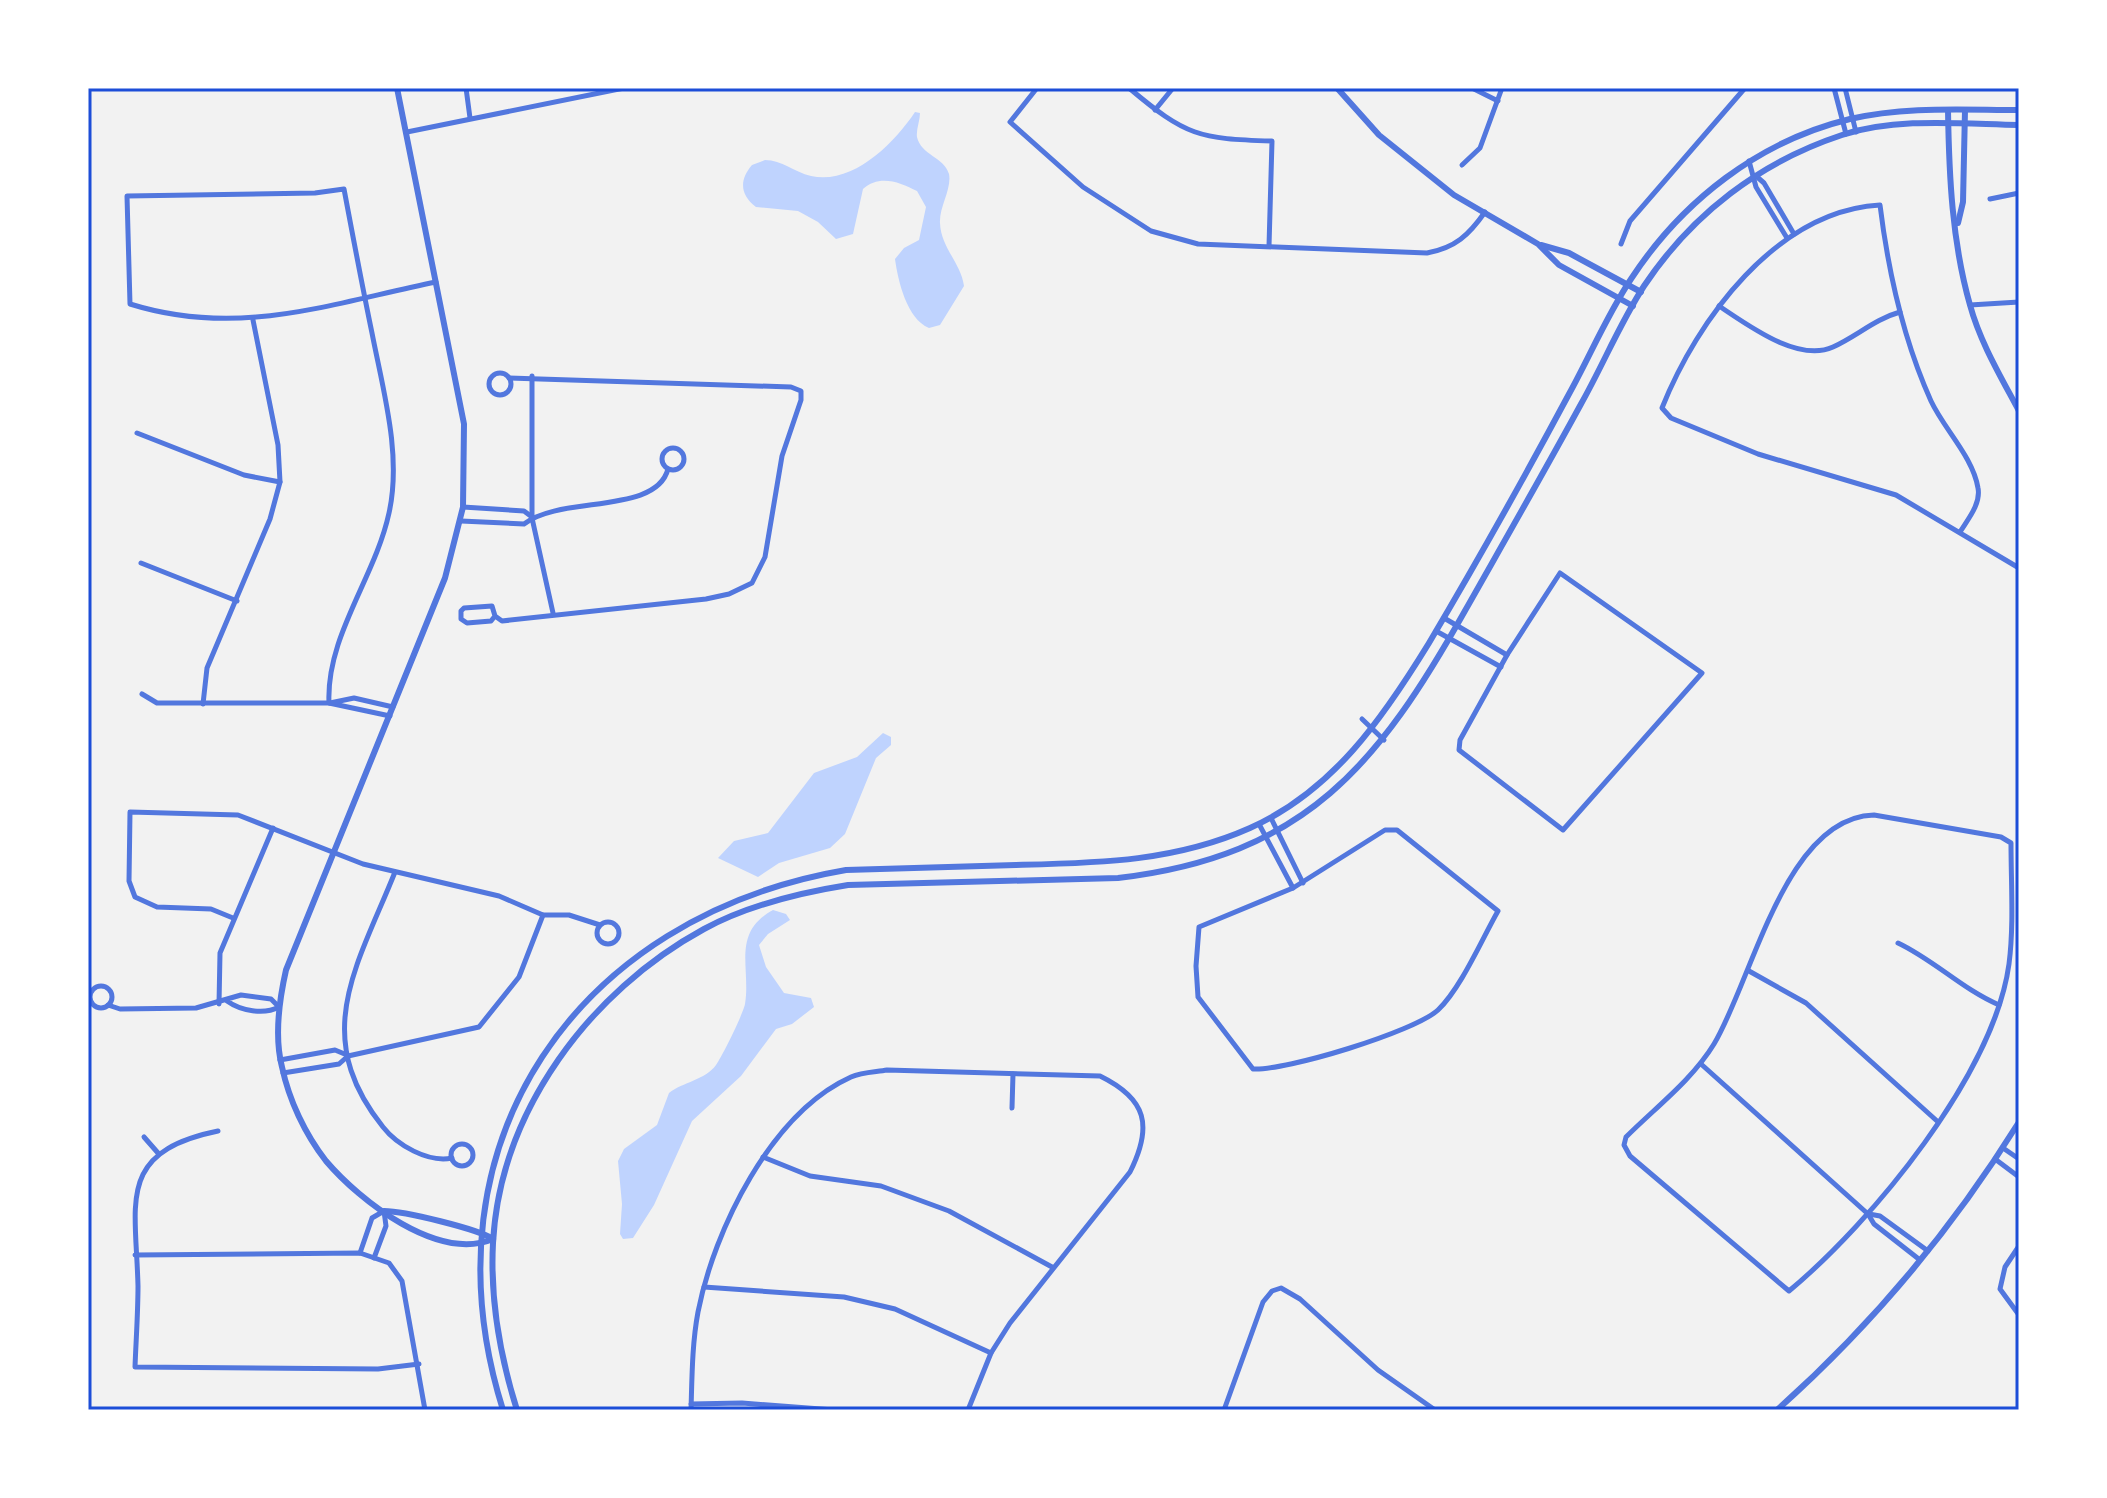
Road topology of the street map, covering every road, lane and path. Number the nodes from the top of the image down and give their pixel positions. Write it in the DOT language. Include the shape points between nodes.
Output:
graph roads {
  1 [pos="397,88"];
  2 [pos="466,88"];
  3 [pos="624,88"];
  4 [pos="1037,88"];
  5 [pos="1129,88"];
  6 [pos="1173,88"];
  7 [pos="1337,88"];
  8 [pos="1472,88"];
  9 [pos="1502,88"];
  10 [pos="1745,88"];
  11 [pos="1834,88"];
  12 [pos="1845,88"];
  13 [pos="1498,101"];
  14 [pos="1155,110"];
  15 [pos="1948,110"];
  16 [pos="1965,110"];
  17 [pos="2019,110"];
  18 [pos="470,118"];
  19 [pos="1852,118"];
  20 [pos="1842,121"];
  21 [pos="1965,124"];
  22 [pos="1949,125"];
  23 [pos="2019,125"];
  24 [pos="407,132"];
  25 [pos="1856,132"];
  26 [pos="1846,134"];
  27 [pos="1749,161"];
  28 [pos="1462,165"];
  29 [pos="1755,175"];
  30 [pos="2019,193"];
  31 [pos="1990,199"];
  32 [pos="1485,212"];
  33 [pos="1957,227"];
  34 [pos="1794,234"];
  35 [pos="1787,238"];
  36 [pos="1538,244"];
  37 [pos="1621,244"];
  38 [pos="1269,246"];
  39 [pos="437,282"];
  40 [pos="1627,285"];
  41 [pos="1641,292"];
  42 [pos="365,296"];
  43 [pos="1619,299"];
  44 [pos="2019,302"];
  45 [pos="1970,305"];
  46 [pos="1633,306"];
  47 [pos="1719,306"];
  48 [pos="1900,312"];
  49 [pos="253,320"];
  50 [pos="532,376"];
  51 [pos="509,378"];
  52 [pos="2019,411"];
  53 [pos="137,433"];
  54 [pos="668,469"];
  55 [pos="280,482"];
  56 [pos="463,507"];
  57 [pos="532,518"];
  58 [pos="461,521"];
  59 [pos="1960,532"];
  60 [pos="141,563"];
  61 [pos="2019,568"];
  62 [pos="237,601"];
  63 [pos="553,613"];
  64 [pos="495,616"];
  65 [pos="1444,618"];
  66 [pos="1457,626"];
  67 [pos="1436,631"];
  68 [pos="1450,638"];
  69 [pos="1507,655"];
  70 [pos="1501,667"];
  71 [pos="142,694"];
  72 [pos="329,703"];
  73 [pos="203,704"];
  74 [pos="393,707"];
  75 [pos="390,716"];
  76 [pos="1362,719"];
  77 [pos="1373,730"];
  78 [pos="1384,740"];
  79 [pos="1271,818"];
  80 [pos="1259,824"];
  81 [pos="273,828"];
  82 [pos="1277,831"];
  83 [pos="1266,836"];
  84 [pos="333,853"];
  85 [pos="1154,858"];
  86 [pos="1064,864"];
  87 [pos="946,867"];
  88 [pos="395,872"];
  89 [pos="1156,874"];
  90 [pos="1063,879"];
  91 [pos="946,881"];
  92 [pos="1303,883"];
  93 [pos="1293,888"];
  94 [pos="2011,907"];
  95 [pos="2019,907"];
  96 [pos="543,915"];
  97 [pos="233,918"];
  98 [pos="600,925"];
  99 [pos="1898,943"];
  100 [pos="1749,971"];
  101 [pos="227,1001"];
  102 [pos="219,1004"];
  103 [pos="108,1005"];
  104 [pos="1999,1005"];
  105 [pos="279,1007"];
  106 [pos="348,1056"];
  107 [pos="280,1060"];
  108 [pos="1701,1064"];
  109 [pos="283,1073"];
  110 [pos="1013,1074"];
  111 [pos="1012,1108"];
  112 [pos="1937,1121"];
  113 [pos="2019,1122"];
  114 [pos="218,1131"];
  115 [pos="144,1137"];
  116 [pos="2003,1148"];
  117 [pos="158,1153"];
  118 [pos="763,1157"];
  119 [pos="452,1158"];
  120 [pos="1995,1159"];
  121 [pos="2019,1159"];
  122 [pos="2019,1177"];
  123 [pos="384,1211"];
  124 [pos="1868,1214"];
  125 [pos="481,1231"];
  126 [pos="493,1239"];
  127 [pos="479,1245"];
  128 [pos="2019,1246"];
  129 [pos="1928,1251"];
  130 [pos="360,1253"];
  131 [pos="135,1255"];
  132 [pos="374,1258"];
  133 [pos="1920,1261"];
  134 [pos="1052,1267"];
  135 [pos="704,1287"];
  136 [pos="2019,1315"];
  137 [pos="991,1353"];
  138 [pos="419,1364"];
  139 [pos="691,1407"];
  140 [pos="425,1410"];
  141 [pos="503,1410"];
  142 [pos="517,1410"];
  143 [pos="834,1410"];
  144 [pos="968,1410"];
  145 [pos="1224,1410"];
  146 [pos="1435,1410"];
  147 [pos="1777,1410"];
  1 -- 24 [label="street"];
  2 -- 18 [label="street"];
  3 -- 18 [label="street"];
  4 -- 38 [label="street" via="1010,122 1083,187 1151,231 1198,244"];
  5 -- 14 [label="street"];
  6 -- 14 [label="street"];
  7 -- 32 [label="street" via="1407,160"];
  8 -- 13 [label="street"];
  9 -- 13 [label="street"];
  10 -- 37 [label="street" via="1630,221"];
  11 -- 20 [label="street"];
  12 -- 19 [label="street"];
  13 -- 28 [label="street" via="1480,148"];
  14 -- 38 [label="street" via="1192,133 1215,140 1272,141"];
  15 -- 16 [label="street"];
  15 -- 19 [label="street"];
  15 -- 22 [label="street"];
  16 -- 17 [label="street"];
  16 -- 21 [label="street"];
  18 -- 24 [label="street"];
  19 -- 20 [label="street"];
  19 -- 25 [label="street"];
  20 -- 26 [label="street"];
  20 -- 27 [label="street"];
  21 -- 22 [label="street"];
  21 -- 23 [label="street"];
  21 -- 33 [label="street" via="1963,202"];
  22 -- 25 [label="street"];
  22 -- 33 [label="street" via="1948,183"];
  24 -- 39 [label="street"];
  25 -- 26 [label="street"];
  26 -- 29 [label="street"];
  27 -- 29 [label="street"];
  27 -- 40 [label="street" via="1695,203"];
  29 -- 34 [label="street"];
  29 -- 35 [label="street" via="1756,187"];
  29 -- 41 [label="street" via="1705,214"];
  30 -- 31 [label="street"];
  32 -- 36 [label="street"];
  32 -- 38 [label="street" via="1465,237 1427,253"];
  33 -- 45 [label="street"];
  34 -- 35 [label="street"];
  34 -- 48 [label="street" via="1860,206 1880,205"];
  35 -- 47 [label="street" via="1746,273"];
  36 -- 40 [label="street" via="1569,253"];
  36 -- 43 [label="street" via="1559,265"];
  39 -- 42 [label="street"];
  39 -- 56 [label="street" via="464,424"];
  40 -- 41 [label="street"];
  40 -- 43 [label="street"];
  41 -- 46 [label="street"];
  42 -- 49 [label="street"];
  42 -- 49 [label="street" via="344,189 127,196 130,304 199,320"];
  42 -- 72 [label="street" via="391,434 389,513 336,653 328,680"];
  43 -- 46 [label="street"];
  43 -- 65 [label="street"];
  44 -- 45 [label="street"];
  45 -- 52 [label="street"];
  46 -- 66 [label="street"];
  47 -- 48 [label="street" via="1770,335 1815,352"];
  47 -- 59 [label="street" via="1662,408 1671,418 1758,454 1896,495"];
  48 -- 59 [label="street" via="1931,401 1979,490"];
  49 -- 55 [label="street" via="276,431"];
  50 -- 51 [label="street"];
  50 -- 57 [label="street"];
  50 -- 63 [label="street" via="801,391 782,456 765,557 752,583 706,599"];
  51 -- 51 [label="street" via="493,376 491,390 507,393"];
  53 -- 55 [label="street" via="244,475"];
  54 -- 54 [label="street" via="682,464 678,450 663,456"];
  54 -- 57 [label="street" via="666,479 647,495"];
  55 -- 62 [label="street"];
  56 -- 57 [label="street" via="524,511"];
  56 -- 58 [label="street"];
  57 -- 58 [label="street" via="509,525"];
  57 -- 63 [label="street"];
  58 -- 74 [label="street" via="445,578"];
  59 -- 61 [label="street"];
  60 -- 62 [label="street"];
  62 -- 73 [label="street" via="207,668"];
  63 -- 64 [label="street" via="502,621"];
  64 -- 64 [label="street" via="489,606 461,611 467,623"];
  65 -- 66 [label="street"];
  65 -- 67 [label="street"];
  66 -- 68 [label="street"];
  66 -- 69 [label="street"];
  67 -- 68 [label="street"];
  67 -- 77 [label="street"];
  68 -- 70 [label="street"];
  68 -- 78 [label="street"];
  69 -- 70 [label="street"];
  69 -- 70 [label="street" via="1560,573 1702,673 1563,830 1459,750"];
  71 -- 73 [label="street" via="157,703"];
  72 -- 73 [label="street"];
  72 -- 74 [label="street" via="354,698"];
  72 -- 75 [label="street"];
  74 -- 75 [label="street"];
  75 -- 84 [label="street"];
  76 -- 77 [label="street"];
  77 -- 78 [label="street"];
  77 -- 79 [label="street" via="1314,789"];
  78 -- 82 [label="street" via="1323,800"];
  79 -- 80 [label="street"];
  79 -- 82 [label="street"];
  80 -- 83 [label="street"];
  80 -- 85 [label="street"];
  81 -- 84 [label="street"];
  81 -- 97 [label="street"];
  81 -- 97 [label="street" via="238,815 130,812 129,881 135,897 157,907 211,909"];
  82 -- 83 [label="street"];
  82 -- 92 [label="street"];
  83 -- 89 [label="street"];
  83 -- 93 [label="street"];
  84 -- 88 [label="street"];
  84 -- 105 [label="street" via="286,970"];
  85 -- 86 [label="street"];
  85 -- 89 [label="street"];
  86 -- 87 [label="street"];
  86 -- 90 [label="street"];
  87 -- 91 [label="street"];
  87 -- 125 [label="street" via="846,870 760,890 698,916 626,963 571,1017 520,1098 489,1182"];
  88 -- 96 [label="street" via="499,896"];
  88 -- 106 [label="street" via="345,1003 343,1039"];
  89 -- 90 [label="street"];
  90 -- 91 [label="street"];
  91 -- 126 [label="street" via="848,885 765,904 705,929 636,974 583,1026 534,1100 514,1148"];
  92 -- 93 [label="street"];
  92 -- 93 [label="street" via="1385,830 1397,830 1498,911 1437,1011 1410,1026 1313,1058 1253,1069 1198,997 1199,927"];
  94 -- 95 [label="street"];
  94 -- 100 [label="street" via="2011,843 2001,837 1874,815 1844,820 1820,839 1778,898"];
  94 -- 104 [label="street" via="2009,964"];
  96 -- 98 [label="street" via="569,915"];
  96 -- 106 [label="street" via="519,977 479,1027"];
  97 -- 102 [label="street" via="220,953"];
  98 -- 98 [label="street" via="598,939 616,942 616,925"];
  99 -- 104 [label="street" via="1974,995"];
  100 -- 108 [label="street"];
  100 -- 112 [label="street" via="1806,1003"];
  101 -- 102 [label="street"];
  101 -- 105 [label="street" via="269,1012"];
  101 -- 105 [label="street" via="257,996"];
  102 -- 103 [label="street" via="161,1009"];
  103 -- 103 [label="street" via="108,989 99,986 91,991 93,1006"];
  104 -- 112 [label="street" via="1982,1052"];
  105 -- 107 [label="street"];
  106 -- 107 [label="street" via="335,1050"];
  106 -- 109 [label="street" via="339,1064"];
  106 -- 119 [label="street" via="369,1110 391,1137 440,1161"];
  107 -- 109 [label="street"];
  108 -- 124 [label="street"];
  108 -- 124 [label="street" via="1626,1137 1630,1156 1789,1291"];
  109 -- 123 [label="street" via="306,1131 325,1160"];
  110 -- 111 [label="street"];
  110 -- 118 [label="street" via="887,1070 854,1075 825,1091"];
  110 -- 134 [label="street" via="1100,1076 1126,1089 1141,1113 1145,1133 1130,1172"];
  112 -- 124 [label="street"];
  113 -- 116 [label="street"];
  114 -- 117 [label="street" via="185,1137"];
  115 -- 117 [label="street"];
  116 -- 120 [label="street"];
  116 -- 121 [label="street"];
  117 -- 131 [label="street" via="137,1185"];
  118 -- 134 [label="street" via="810,1176 881,1186 949,1211"];
  118 -- 135 [label="street" via="724,1226"];
  119 -- 119 [label="street" via="466,1165 472,1151 457,1145"];
  120 -- 122 [label="street"];
  120 -- 129 [label="street"];
  123 -- 125 [label="street"];
  123 -- 127 [label="street" via="403,1227 427,1236"];
  123 -- 130 [label="street" via="372,1218"];
  123 -- 132 [label="street" via="386,1226"];
  124 -- 129 [label="street" via="1880,1216"];
  124 -- 133 [label="street"];
  125 -- 126 [label="street"];
  125 -- 127 [label="street"];
  126 -- 127 [label="street"];
  126 -- 142 [label="street" via="501,1358"];
  127 -- 141 [label="street" via="483,1327"];
  128 -- 136 [label="street" via="2005,1267 2000,1289"];
  129 -- 133 [label="street"];
  130 -- 131 [label="street"];
  130 -- 132 [label="street"];
  131 -- 138 [label="street" via="135,1367 378,1369"];
  132 -- 138 [label="street" via="389,1263 402,1281"];
  133 -- 147 [label="street"];
  134 -- 137 [label="street"];
  135 -- 137 [label="street" via="844,1297 895,1309"];
  135 -- 139 [label="street"];
  137 -- 144 [label="street"];
  138 -- 140 [label="street"];
  139 -- 143 [label="street" via="742,1403"];
  145 -- 146 [label="street" via="1263,1302 1281,1288 1378,1370"];
}
